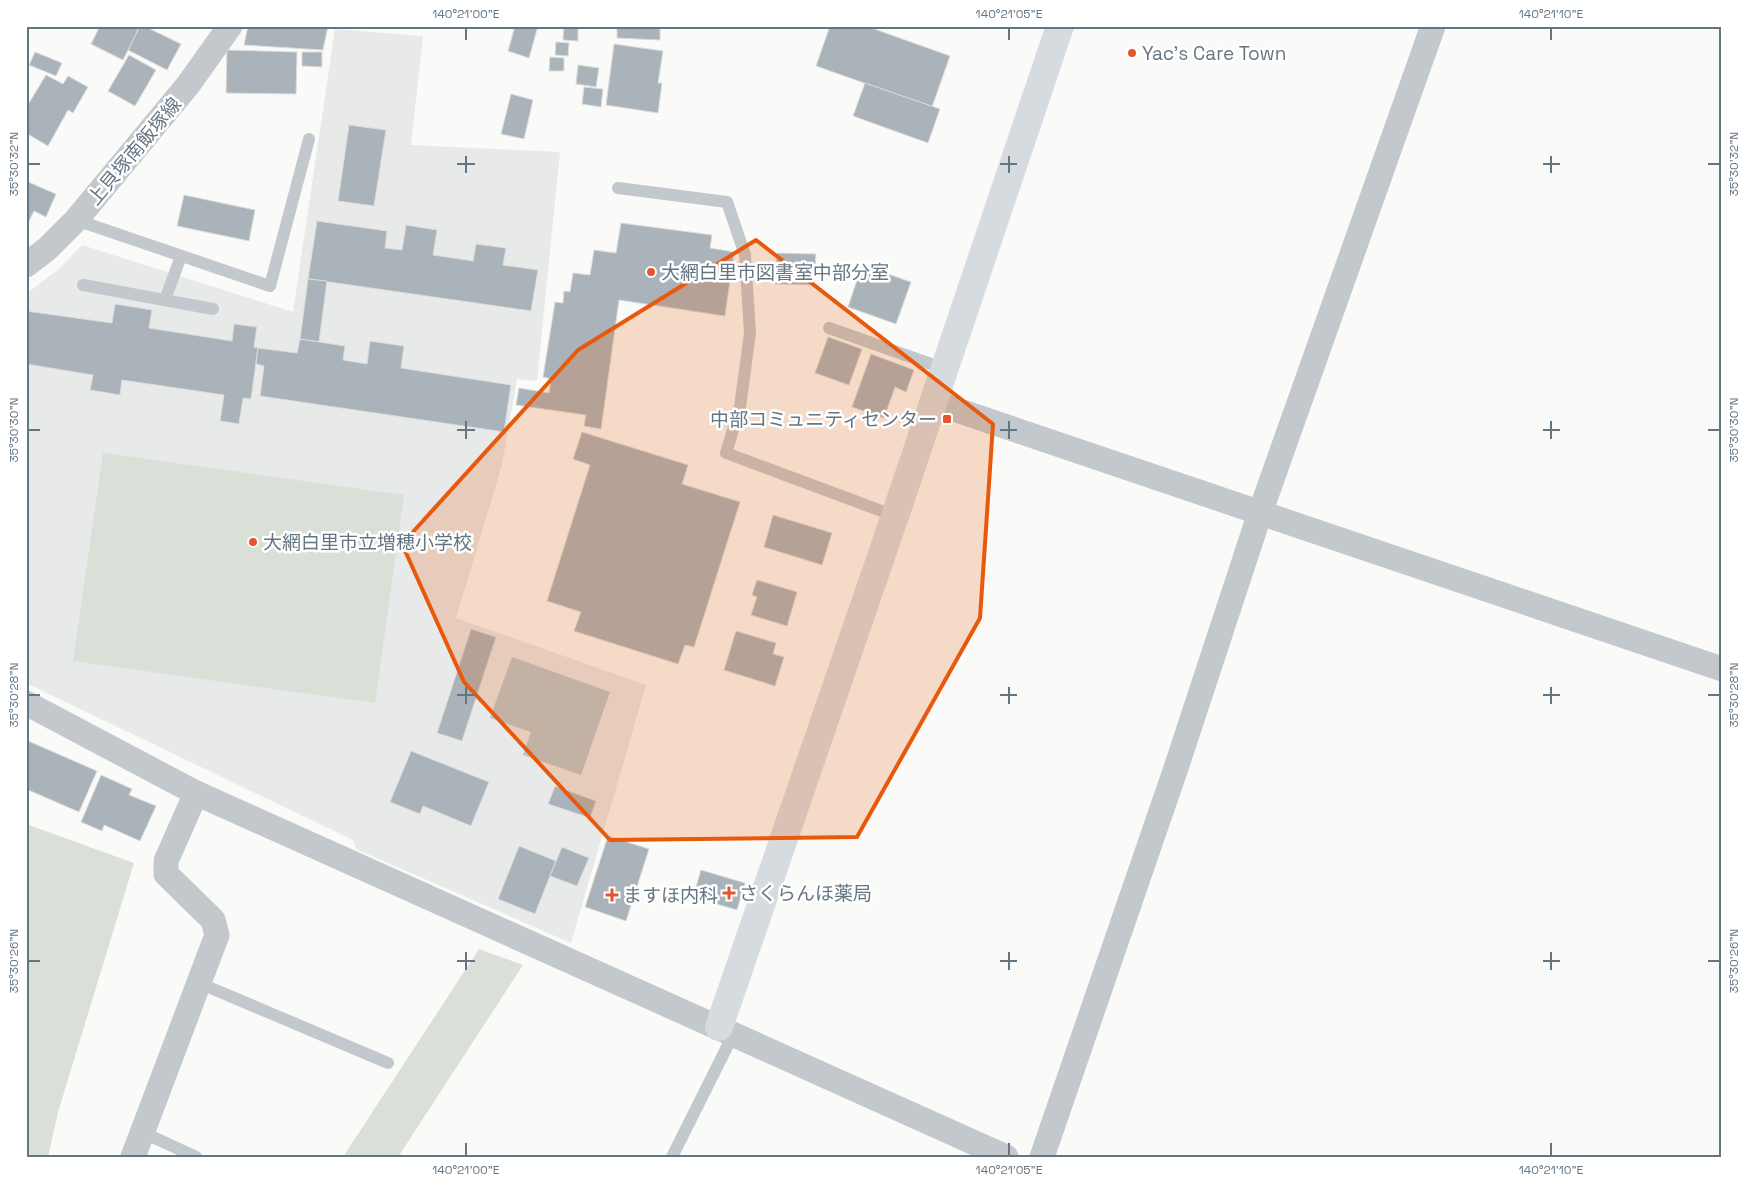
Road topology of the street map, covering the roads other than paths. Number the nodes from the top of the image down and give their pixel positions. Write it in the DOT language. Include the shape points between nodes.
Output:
graph roads {
  1 [pos="230,26"];
  2 [pos="1060,26"];
  3 [pos="1432,26"];
  4 [pos="309,139"];
  5 [pos="618,188"];
  6 [pos="76,220"];
  7 [pos="181,256"];
  8 [pos="26,265"];
  9 [pos="83,285"];
  10 [pos="164,300"];
  11 [pos="213,309"];
  12 [pos="829,328"];
  13 [pos="944,369"];
  14 [pos="933,402"];
  15 [pos="1260,513"];
  16 [pos="895,516"];
  17 [pos="1722,669"];
  18 [pos="26,702"];
  19 [pos="196,793"];
  20 [pos="198,983"];
  21 [pos="726,1031"];
  22 [pos="388,1063"];
  23 [pos="142,1132"];
  24 [pos="133,1157"];
  25 [pos="196,1157"];
  26 [pos="672,1157"];
  27 [pos="1006,1157"];
  28 [pos="1042,1157"];
  1 -- 6 [label="street, 上貝塚南飯塚線" via="188,85"];
  2 -- 13 [label="street"];
  3 -- 15 [label="street"];
  4 -- 7 [label="lane" via="270,286"];
  5 -- 16 [label="lane" via="727,202 745,254 750,333 740,406 726,453"];
  6 -- 7 [label="lane"];
  6 -- 8 [label="street, 上貝塚南飯塚線"];
  7 -- 10 [label="lane"];
  9 -- 10 [label="lane"];
  10 -- 11 [label="lane"];
  12 -- 13 [label="lane"];
  13 -- 14 [label="street"];
  14 -- 15 [label="street"];
  14 -- 16 [label="street"];
  15 -- 17 [label="street"];
  15 -- 28 [label="street"];
  16 -- 21 [label="street"];
  18 -- 19 [label="street"];
  19 -- 20 [label="street" via="166,861 166,874 213,920 217,935"];
  19 -- 21 [label="street"];
  20 -- 22 [label="lane"];
  20 -- 23 [label="street"];
  21 -- 26 [label="lane"];
  21 -- 27 [label="street"];
  23 -- 24 [label="street"];
  23 -- 25 [label="lane"];
}
